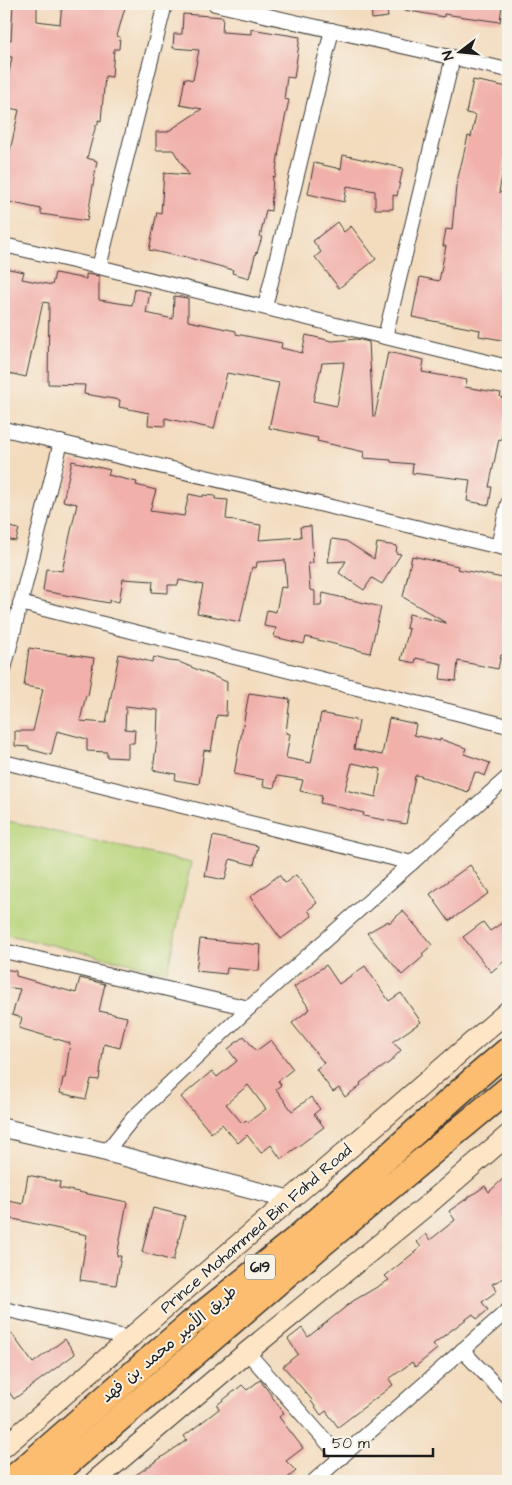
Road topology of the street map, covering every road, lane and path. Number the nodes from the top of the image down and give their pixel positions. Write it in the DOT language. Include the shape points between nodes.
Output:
graph roads {
  1 [pos="165,4"];
  2 [pos="215,4"];
  3 [pos="332,30"];
  4 [pos="453,57"];
  5 [pos="508,70"];
  6 [pos="4,245"];
  7 [pos="99,266"];
  8 [pos="265,307"];
  9 [pos="385,336"];
  10 [pos="508,366"];
  11 [pos="4,429"];
  12 [pos="61,442"];
  13 [pos="508,503"];
  14 [pos="503,548"];
  15 [pos="20,603"];
  16 [pos="4,669"];
  17 [pos="508,726"];
  18 [pos="4,762"];
  19 [pos="508,777"];
  20 [pos="412,863"];
  21 [pos="4,951"];
  22 [pos="249,1008"];
  23 [pos="508,1010"];
  24 [pos="508,1042"];
  25 [pos="508,1050"];
  26 [pos="473,1080"];
  27 [pos="508,1089"];
  28 [pos="4,1128"];
  29 [pos="508,1135"];
  30 [pos="106,1152"];
  31 [pos="291,1200"];
  32 [pos="4,1309"];
  33 [pos="508,1310"];
  34 [pos="129,1338"];
  35 [pos="462,1350"];
  36 [pos="247,1352"];
  37 [pos="508,1398"];
  38 [pos="4,1447"];
  39 [pos="341,1458"];
  40 [pos="10,1481"];
  41 [pos="47,1481"];
  42 [pos="95,1481"];
  43 [pos="314,1481"];
  1 -- 7 [label="street"];
  2 -- 3 [label="street"];
  3 -- 4 [label="street"];
  3 -- 8 [label="street"];
  4 -- 5 [label="street"];
  4 -- 9 [label="street"];
  6 -- 7 [label="street"];
  7 -- 8 [label="street"];
  8 -- 9 [label="street"];
  9 -- 10 [label="street"];
  11 -- 12 [label="street"];
  12 -- 14 [label="street"];
  12 -- 15 [label="street"];
  13 -- 14 [label="street"];
  15 -- 16 [label="street"];
  15 -- 17 [label="street"];
  18 -- 20 [label="street"];
  19 -- 20 [label="street"];
  20 -- 22 [label="street"];
  21 -- 22 [label="street"];
  22 -- 30 [label="street" via="133,1118"];
  23 -- 31 [label="main road, Prince Mohammed Bin Fahd Road"];
  24 -- 26 [label="highway"];
  25 -- 26 [label="highway, طريق الأمير محمد بن فهد / 619"];
  26 -- 40 [label="highway, طريق الأمير محمد بن فهد / 619" via="296,1239 190,1324"];
  27 -- 41 [label="highway, طريق الأمير محمد بن فهد / 619"];
  28 -- 30 [label="street"];
  29 -- 36 [label="main road"];
  30 -- 31 [label="street"];
  31 -- 34 [label="main road, Prince Mohammed Bin Fahd Road"];
  32 -- 34 [label="street"];
  33 -- 35 [label="street"];
  34 -- 38 [label="main road, Prince Mohammed Bin Fahd Road"];
  35 -- 37 [label="street"];
  35 -- 39 [label="street"];
  36 -- 39 [label="street"];
  36 -- 42 [label="main road"];
  39 -- 43 [label="street"];
}
